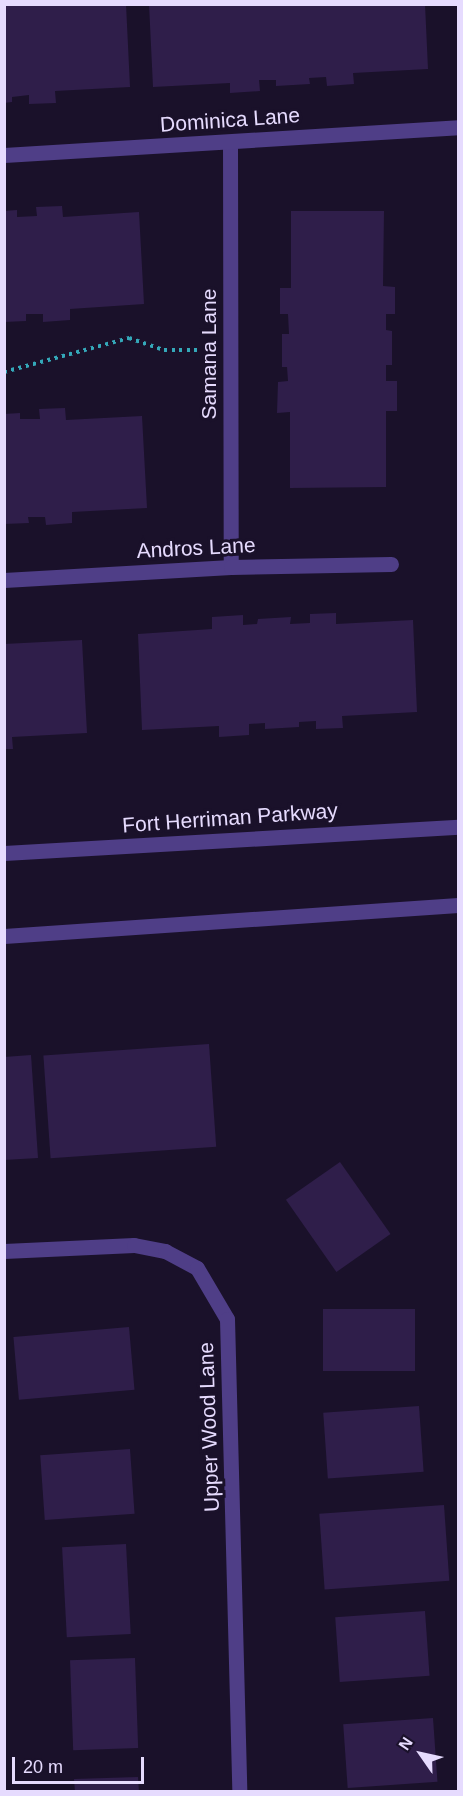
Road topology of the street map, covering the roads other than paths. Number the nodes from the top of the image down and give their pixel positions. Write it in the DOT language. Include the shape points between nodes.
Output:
graph roads {
  1 [pos="459,127"];
  2 [pos="230,142"];
  3 [pos="4,155"];
  4 [pos="391,564"];
  5 [pos="231,567"];
  6 [pos="4,580"];
  7 [pos="459,827"];
  8 [pos="4,853"];
  9 [pos="459,905"];
  10 [pos="4,936"];
  11 [pos="4,1251"];
  12 [pos="239,1791"];
  1 -- 2 [label="street, Dominica Lane"];
  2 -- 3 [label="street, Dominica Lane"];
  2 -- 5 [label="street, Samana Lane"];
  4 -- 5 [label="street, Andros Lane"];
  5 -- 6 [label="street, Andros Lane"];
  7 -- 8 [label="street, Fort Herriman Parkway"];
  9 -- 10 [label="street"];
  11 -- 12 [label="street, Upper Wood Lane" via="134,1245 165,1251 197,1268 227,1319"];
}
